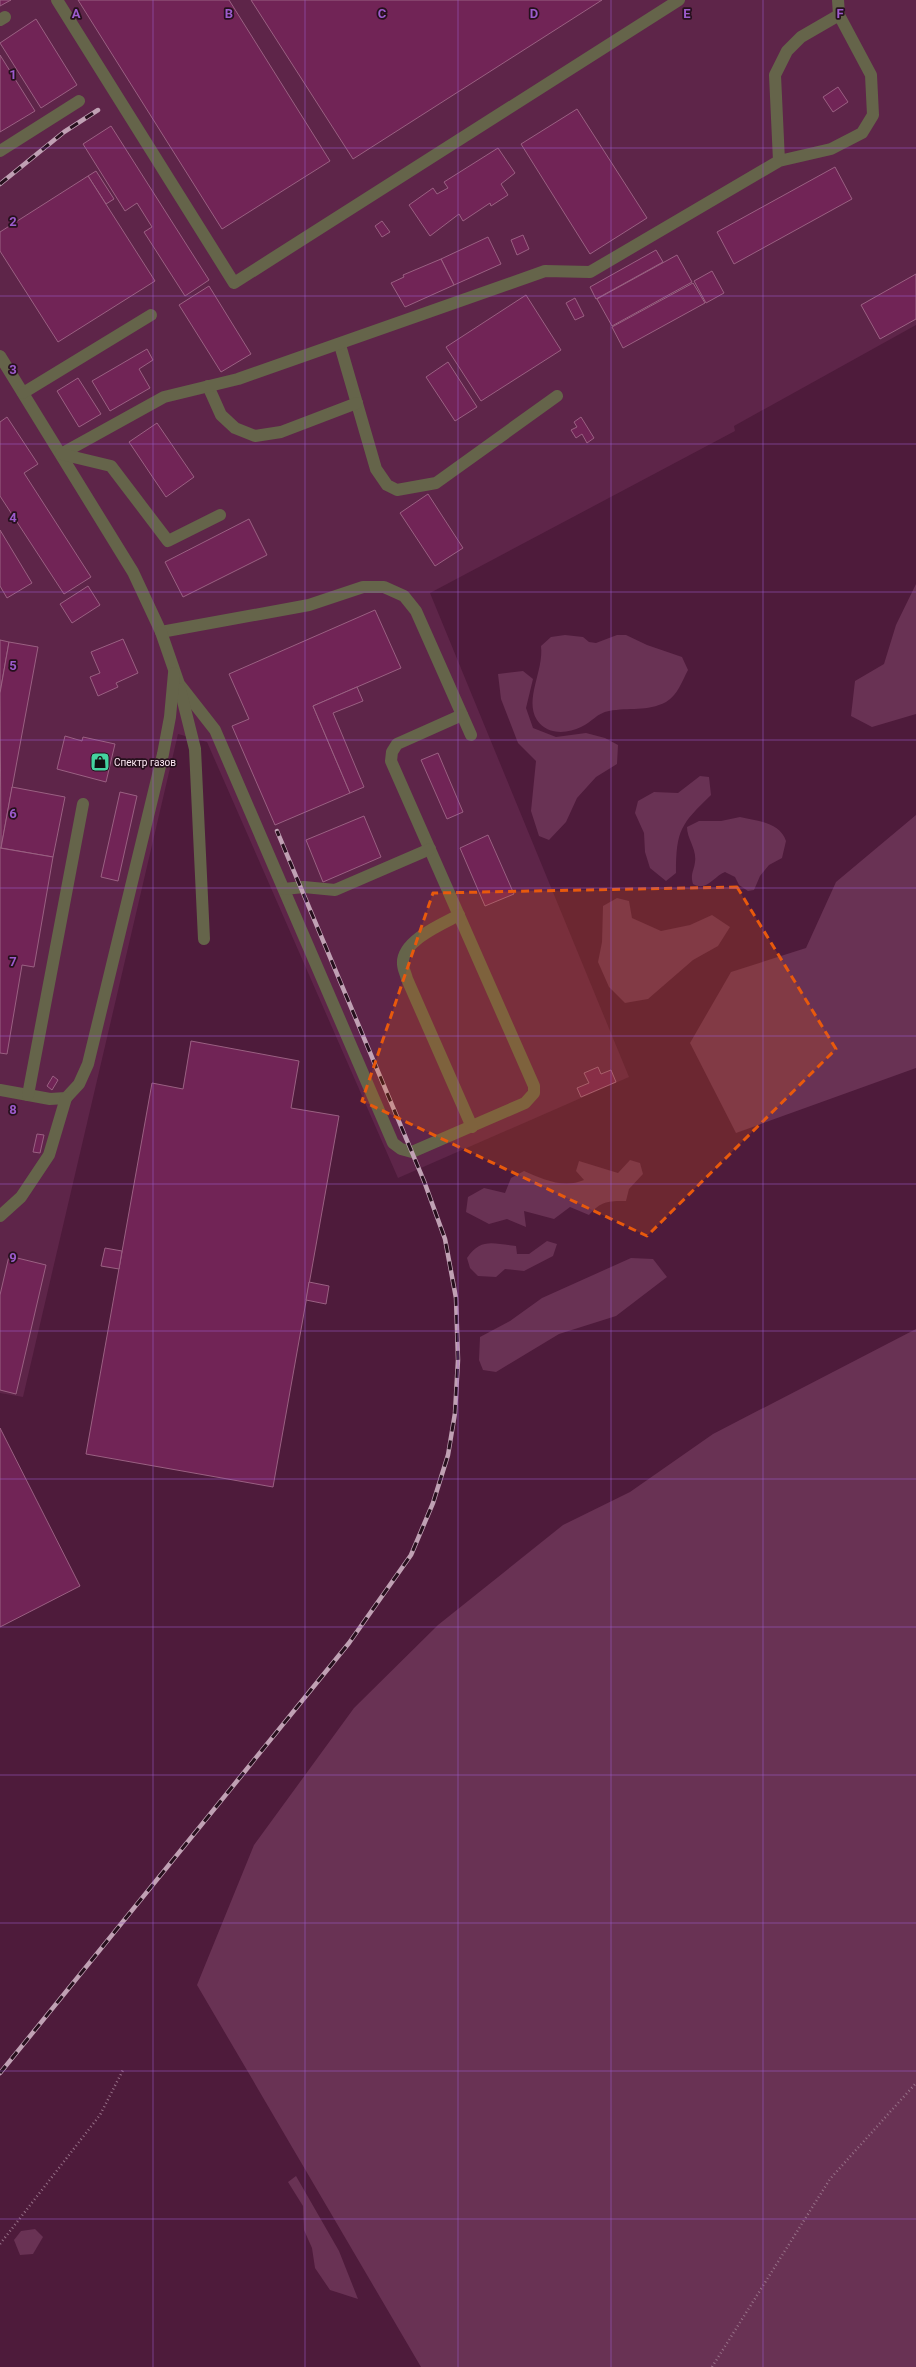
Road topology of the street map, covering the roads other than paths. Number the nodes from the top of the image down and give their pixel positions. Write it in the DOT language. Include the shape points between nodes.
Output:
graph roads {
  1 [pos="57,0"];
  2 [pos="679,0"];
  3 [pos="838,0"];
  4 [pos="839,15"];
  5 [pos="79,101"];
  6 [pos="0,151"];
  7 [pos="779,161"];
  8 [pos="151,315"];
  9 [pos="340,345"];
  10 [pos="0,356"];
  11 [pos="208,386"];
  12 [pos="23,393"];
  13 [pos="557,396"];
  14 [pos="357,403"];
  15 [pos="61,454"];
  16 [pos="220,515"];
  17 [pos="162,632"];
  18 [pos="174,670"];
  19 [pos="179,684"];
  20 [pos="462,715"];
  21 [pos="471,735"];
  22 [pos="83,804"];
  23 [pos="430,849"];
  24 [pos="284,889"];
  25 [pos="459,915"];
  26 [pos="204,939"];
  27 [pos="0,1090"];
  28 [pos="28,1095"];
  29 [pos="66,1098"];
  30 [pos="472,1126"];
  31 [pos="0,1216"];
  1 -- 2 [label="lane" via="234,283"];
  3 -- 4 [label="lane"];
  4 -- 7 [label="lane" via="786,51 775,75"];
  4 -- 7 [label="lane" via="871,75 873,115 862,133 831,148"];
  5 -- 6 [label="lane"];
  7 -- 9 [label="lane" via="590,272 545,271"];
  8 -- 12 [label="lane"];
  9 -- 11 [label="lane" via="238,379"];
  9 -- 14 [label="lane"];
  10 -- 12 [label="lane"];
  11 -- 14 [label="lane" via="220,415 235,428 255,436 281,432"];
  11 -- 15 [label="lane" via="164,397"];
  12 -- 15 [label="lane"];
  13 -- 14 [label="lane" via="436,483 397,490 387,485 376,469"];
  15 -- 16 [label="lane" via="111,466 168,541"];
  15 -- 17 [label="lane" via="133,572"];
  17 -- 18 [label="lane"];
  17 -- 20 [label="lane" via="309,605 363,587 384,587 404,596 416,611"];
  18 -- 19 [label="lane"];
  18 -- 29 [label="lane" via="170,717 163,754 88,1064 79,1084"];
  19 -- 24 [label="lane" via="215,730"];
  19 -- 26 [label="lane" via="195,749"];
  20 -- 21 [label="lane"];
  20 -- 23 [label="lane" via="406,739 397,744 392,752 391,761"];
  22 -- 28 [label="lane"];
  23 -- 24 [label="lane" via="335,890"];
  23 -- 25 [label="lane"];
  24 -- 30 [label="lane" via="394,1143 401,1149 416,1151"];
  25 -- 30 [label="lane" via="417,938 408,947 402,963"];
  25 -- 30 [label="lane" via="534,1086 531,1099 525,1103"];
  27 -- 28 [label="lane"];
  28 -- 29 [label="lane" via="50,1099"];
  29 -- 31 [label="lane" via="49,1155 21,1197"];
}
